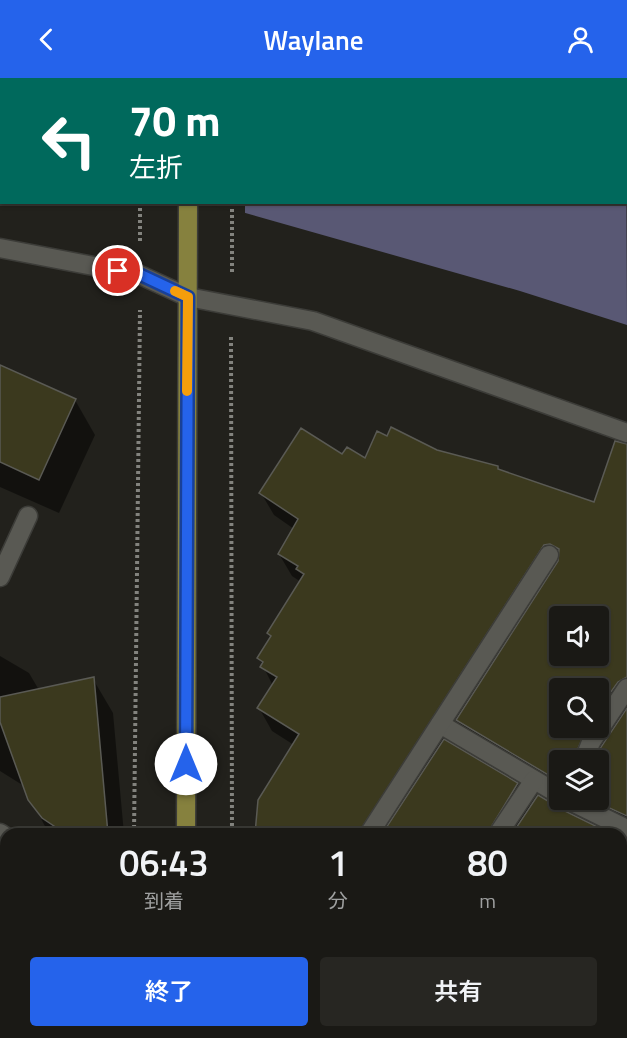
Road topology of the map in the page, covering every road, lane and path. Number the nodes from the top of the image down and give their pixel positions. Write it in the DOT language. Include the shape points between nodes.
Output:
graph roads {
  1 [pos="140,204"];
  2 [pos="188,204"];
  3 [pos="232,204"];
  4 [pos="0,248"];
  5 [pos="141,275"];
  6 [pos="188,297"];
  7 [pos="231,307"];
  8 [pos="627,433"];
  9 [pos="28,516"];
  10 [pos="549,555"];
  11 [pos="0,577"];
  12 [pos="627,688"];
  13 [pos="440,724"];
  14 [pos="588,750"];
  15 [pos="534,780"];
  16 [pos="549,789"];
  17 [pos="589,810"];
  18 [pos="134,828"];
  19 [pos="186,828"];
  20 [pos="232,828"];
  21 [pos="373,828"];
  22 [pos="502,828"];
  23 [pos="625,828"];
  1 -- 5 [label="path"];
  2 -- 6 [label="highway"];
  3 -- 7 [label="path"];
  4 -- 5 [label="street"];
  5 -- 6 [label="street"];
  5 -- 18 [label="path"];
  6 -- 7 [label="street"];
  6 -- 19 [label="highway"];
  7 -- 8 [label="street" via="313,321"];
  7 -- 20 [label="path"];
  9 -- 11 [label="street"];
  10 -- 13 [label="street"];
  12 -- 14 [label="street"];
  13 -- 15 [label="street"];
  13 -- 21 [label="street"];
  15 -- 16 [label="street"];
  15 -- 22 [label="street"];
  17 -- 23 [label="street"];
}
